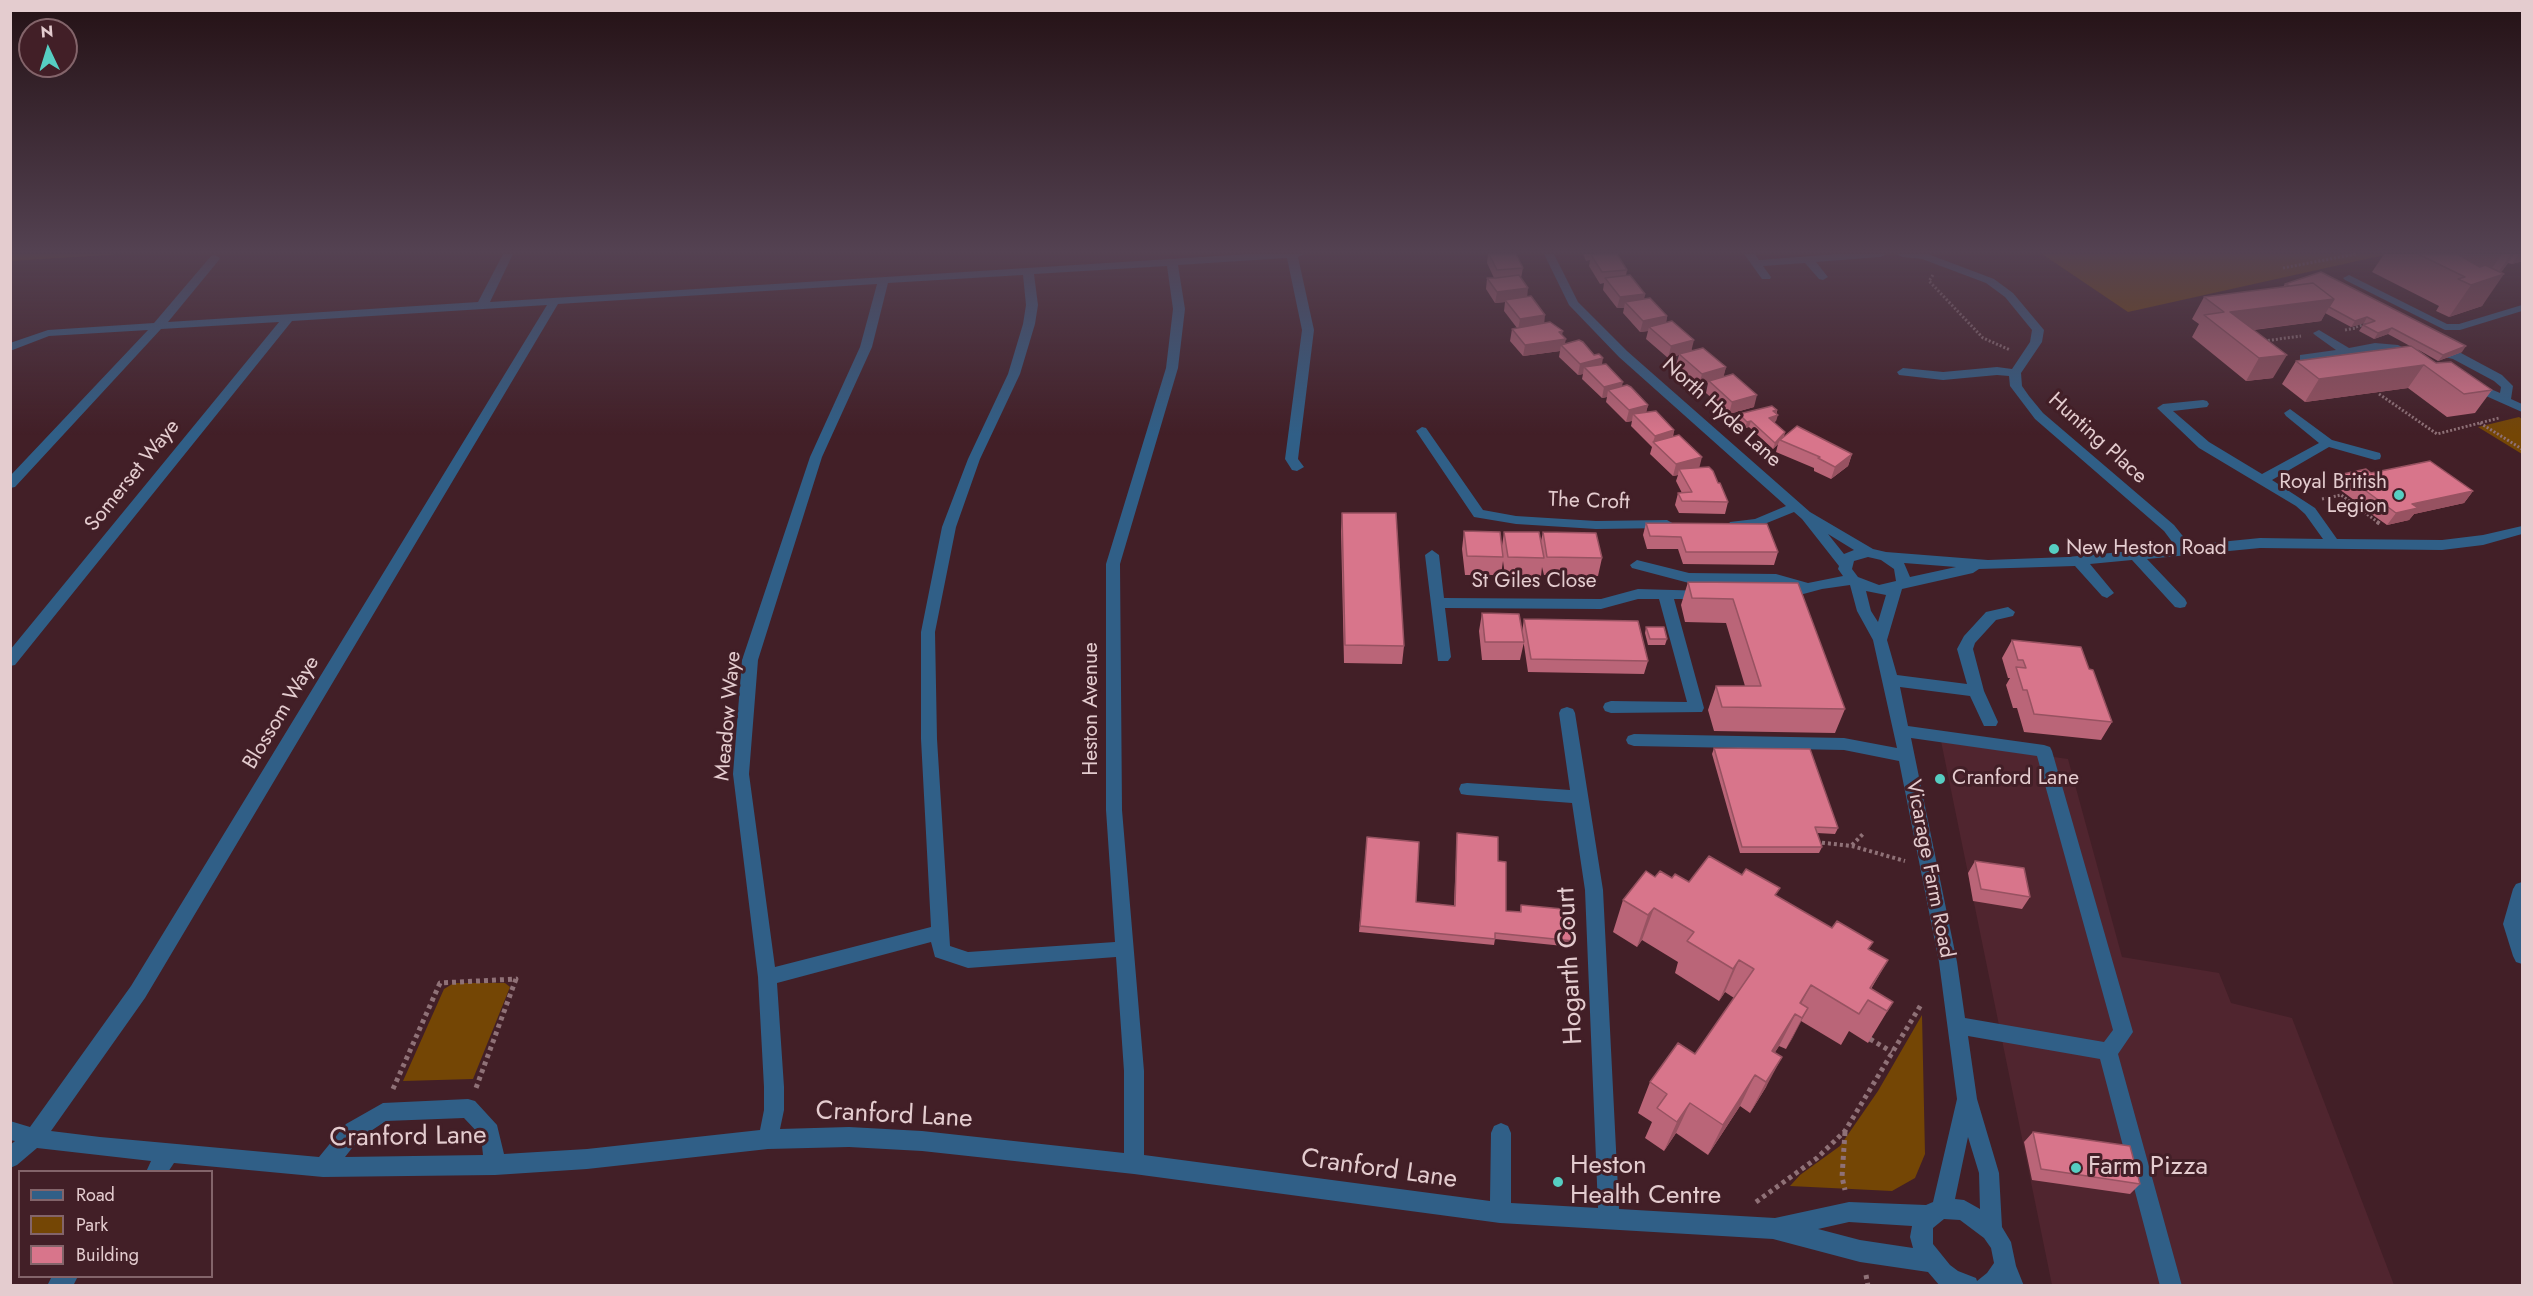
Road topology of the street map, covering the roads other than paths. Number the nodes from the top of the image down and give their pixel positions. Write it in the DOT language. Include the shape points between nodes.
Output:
graph roads {
  1 [pos="167,314"];
  2 [pos="345,314"];
  3 [pos="546,314"];
  4 [pos="874,314"];
  5 [pos="1031,314"];
  6 [pos="1178,314"];
  7 [pos="1305,314"];
  8 [pos="1584,314"];
  9 [pos="2025,314"];
  10 [pos="2420,314"];
  11 [pos="2502,314"];
  12 [pos="288,318"];
  13 [pos="157,326"];
  14 [pos="2319,333"];
  15 [pos="16,339"];
  16 [pos="2418,344"];
  17 [pos="10,348"];
  18 [pos="2346,351"];
  19 [pos="2304,358"];
  20 [pos="1903,372"];
  21 [pos="2015,373"];
  22 [pos="2505,401"];
  23 [pos="2203,404"];
  24 [pos="2523,408"];
  25 [pos="2290,412"];
  26 [pos="1422,431"];
  27 [pos="2327,443"];
  28 [pos="2375,456"];
  29 [pos="1297,467"];
  30 [pos="2262,480"];
  31 [pos="10,484"];
  32 [pos="1800,511"];
  33 [pos="1682,524"];
  34 [pos="1725,525"];
  35 [pos="2523,530"];
  36 [pos="2332,542"];
  37 [pos="2186,550"];
  38 [pos="1868,552"];
  39 [pos="1432,555"];
  40 [pos="1886,557"];
  41 [pos="2137,557"];
  42 [pos="2079,561"];
  43 [pos="1845,564"];
  44 [pos="1637,565"];
  45 [pos="1988,565"];
  46 [pos="1855,581"];
  47 [pos="1898,586"];
  48 [pos="1808,588"];
  49 [pos="2107,593"];
  50 [pos="1665,594"];
  51 [pos="1720,594"];
  52 [pos="1764,595"];
  53 [pos="1438,603"];
  54 [pos="2180,603"];
  55 [pos="2008,612"];
  56 [pos="1880,640"];
  57 [pos="1443,657"];
  58 [pos="10,661"];
  59 [pos="1891,680"];
  60 [pos="1976,690"];
  61 [pos="1611,707"];
  62 [pos="1567,713"];
  63 [pos="1990,722"];
  64 [pos="1901,731"];
  65 [pos="1634,740"];
  66 [pos="1907,756"];
  67 [pos="1467,789"];
  68 [pos="1580,798"];
  69 [pos="2523,888"];
  70 [pos="940,932"];
  71 [pos="1125,949"];
  72 [pos="2523,956"];
  73 [pos="767,977"];
  74 [pos="1955,1025"];
  75 [pos="2108,1052"];
  76 [pos="1966,1099"];
  77 [pos="10,1130"];
  78 [pos="1501,1133"];
  79 [pos="34,1137"];
  80 [pos="768,1139"];
  81 [pos="169,1153"];
  82 [pos="10,1158"];
  83 [pos="1134,1164"];
  84 [pos="495,1165"];
  85 [pos="323,1167"];
  86 [pos="157,1170"];
  87 [pos="1935,1212"];
  88 [pos="1500,1213"];
  89 [pos="1609,1218"];
  90 [pos="1773,1228"];
  91 [pos="1992,1230"];
  92 [pos="1932,1262"];
  93 [pos="2009,1276"];
  94 [pos="1964,1285"];
  95 [pos="1986,1286"];
  96 [pos="2171,1286"];
  1 -- 13 [label="street"];
  2 -- 12 [label="street"];
  3 -- 79 [label="street, Blossom Waye" via="138,992"];
  4 -- 73 [label="street, Meadow Waye" via="866,347 816,457 750,660 741,774"];
  5 -- 70 [label="street" via="1014,374 974,459 950,527 928,632 929,740"];
  6 -- 71 [label="street, Heston Avenue" via="1172,369 1113,564 1114,810"];
  7 -- 29 [label="street" via="1308,330 1291,459"];
  8 -- 32 [label="street, North Hyde Lane" via="1623,354"];
  9 -- 21 [label="street" via="2038,330 2036,342"];
  10 -- 11 [label="street" via="2445,327 2460,327"];
  12 -- 13 [label="street"];
  12 -- 58 [label="street, Somerset Waye"];
  13 -- 15 [label="street" via="48,333"];
  13 -- 31 [label="street"];
  14 -- 18 [label="street"];
  15 -- 17 [label="street"];
  16 -- 22 [label="street" via="2457,356 2498,378 2506,386"];
  18 -- 19 [label="street"];
  18 -- 22 [label="street" via="2398,349 2441,362 2471,374 2468,382"];
  20 -- 21 [label="street" via="1943,376"];
  21 -- 37 [label="street, Hunting Place" via="2016,386 2039,416 2169,528"];
  22 -- 24 [label="street"];
  23 -- 30 [label="street" via="2163,408 2204,445"];
  25 -- 27 [label="street"];
  26 -- 33 [label="street, The Croft" via="1479,514 1596,525"];
  27 -- 28 [label="street"];
  27 -- 30 [label="street"];
  30 -- 36 [label="street" via="2301,503"];
  32 -- 34 [label="street" via="1757,523"];
  32 -- 38 [label="street, North Hyde Lane"];
  32 -- 43 [label="street, North Hyde Lane"];
  35 -- 36 [label="street" via="2483,540 2409,546"];
  36 -- 37 [label="street"];
  37 -- 41 [label="street"];
  38 -- 40 [label="street, North Hyde Lane"];
  38 -- 43 [label="street" via="1852,555"];
  39 -- 53 [label="street"];
  40 -- 45 [label="street"];
  40 -- 47 [label="street" via="1900,567 1904,579"];
  41 -- 42 [label="street"];
  41 -- 54 [label="street"];
  42 -- 45 [label="street"];
  42 -- 49 [label="street"];
  43 -- 46 [label="street, North Hyde Lane"];
  44 -- 48 [label="street" via="1689,578 1776,579"];
  45 -- 47 [label="street"];
  46 -- 47 [label="street" via="1877,590"];
  46 -- 48 [label="street"];
  46 -- 56 [label="street, Vicarage Farm Road" via="1864,611"];
  47 -- 56 [label="street"];
  48 -- 52 [label="street" via="1786,595"];
  50 -- 51 [label="street, St Giles Close"];
  50 -- 53 [label="street, St Giles Close" via="1638,594 1601,604"];
  50 -- 61 [label="street" via="1696,708"];
  53 -- 57 [label="street"];
  55 -- 60 [label="street" via="1991,616 1965,649"];
  56 -- 59 [label="street, Vicarage Farm Road"];
  59 -- 60 [label="street"];
  59 -- 64 [label="street, Vicarage Farm Road"];
  60 -- 63 [label="street"];
  62 -- 68 [label="street, Hogarth Court"];
  64 -- 66 [label="street, Vicarage Farm Road"];
  64 -- 75 [label="street" via="2044,751 2123,1032"];
  65 -- 66 [label="street" via="1844,744"];
  66 -- 74 [label="street, Vicarage Farm Road" via="1948,962"];
  67 -- 68 [label="street"];
  68 -- 89 [label="street, Hogarth Court" via="1594,890"];
  69 -- 72 [label="street" via="2511,924"];
  70 -- 71 [label="street" via="941,951 968,960"];
  70 -- 73 [label="street"];
  71 -- 83 [label="street, Heston Avenue" via="1134,1071"];
  73 -- 80 [label="street, Meadow Waye" via="774,1087"];
  74 -- 75 [label="street"];
  74 -- 76 [label="street, Vicarage Farm Road"];
  75 -- 96 [label="street"];
  76 -- 87 [label="street, Vicarage Farm Road"];
  76 -- 91 [label="street, Vicarage Farm Road" via="1989,1173"];
  77 -- 79 [label="street, Cranford Lane"];
  78 -- 88 [label="street"];
  79 -- 81 [label="street, Cranford Lane"];
  79 -- 82 [label="street, Blossom Waye"];
  80 -- 83 [label="street, Cranford Lane" via="849,1137 922,1141"];
  80 -- 84 [label="street, Cranford Lane"];
  81 -- 85 [label="street, Cranford Lane"];
  81 -- 86 [label="street"];
  83 -- 88 [label="street, Cranford Lane"];
  84 -- 85 [label="street, Cranford Lane"];
  84 -- 85 [label="street" via="490,1132 468,1108 383,1112 353,1131"];
  87 -- 90 [label="street, Cranford Lane" via="1849,1212"];
  87 -- 91 [label="street, Vicarage Farm Road" via="1964,1210"];
  87 -- 92 [label="street, Vicarage Farm Road" via="1923,1225 1922,1237"];
  88 -- 89 [label="street, Cranford Lane"];
  89 -- 90 [label="street, Cranford Lane"];
  90 -- 92 [label="street, Cranford Lane" via="1860,1251"];
  91 -- 93 [label="street, Vicarage Farm Road"];
  92 -- 94 [label="street" via="1942,1273"];
  93 -- 95 [label="street, Vicarage Farm Road"];
}
